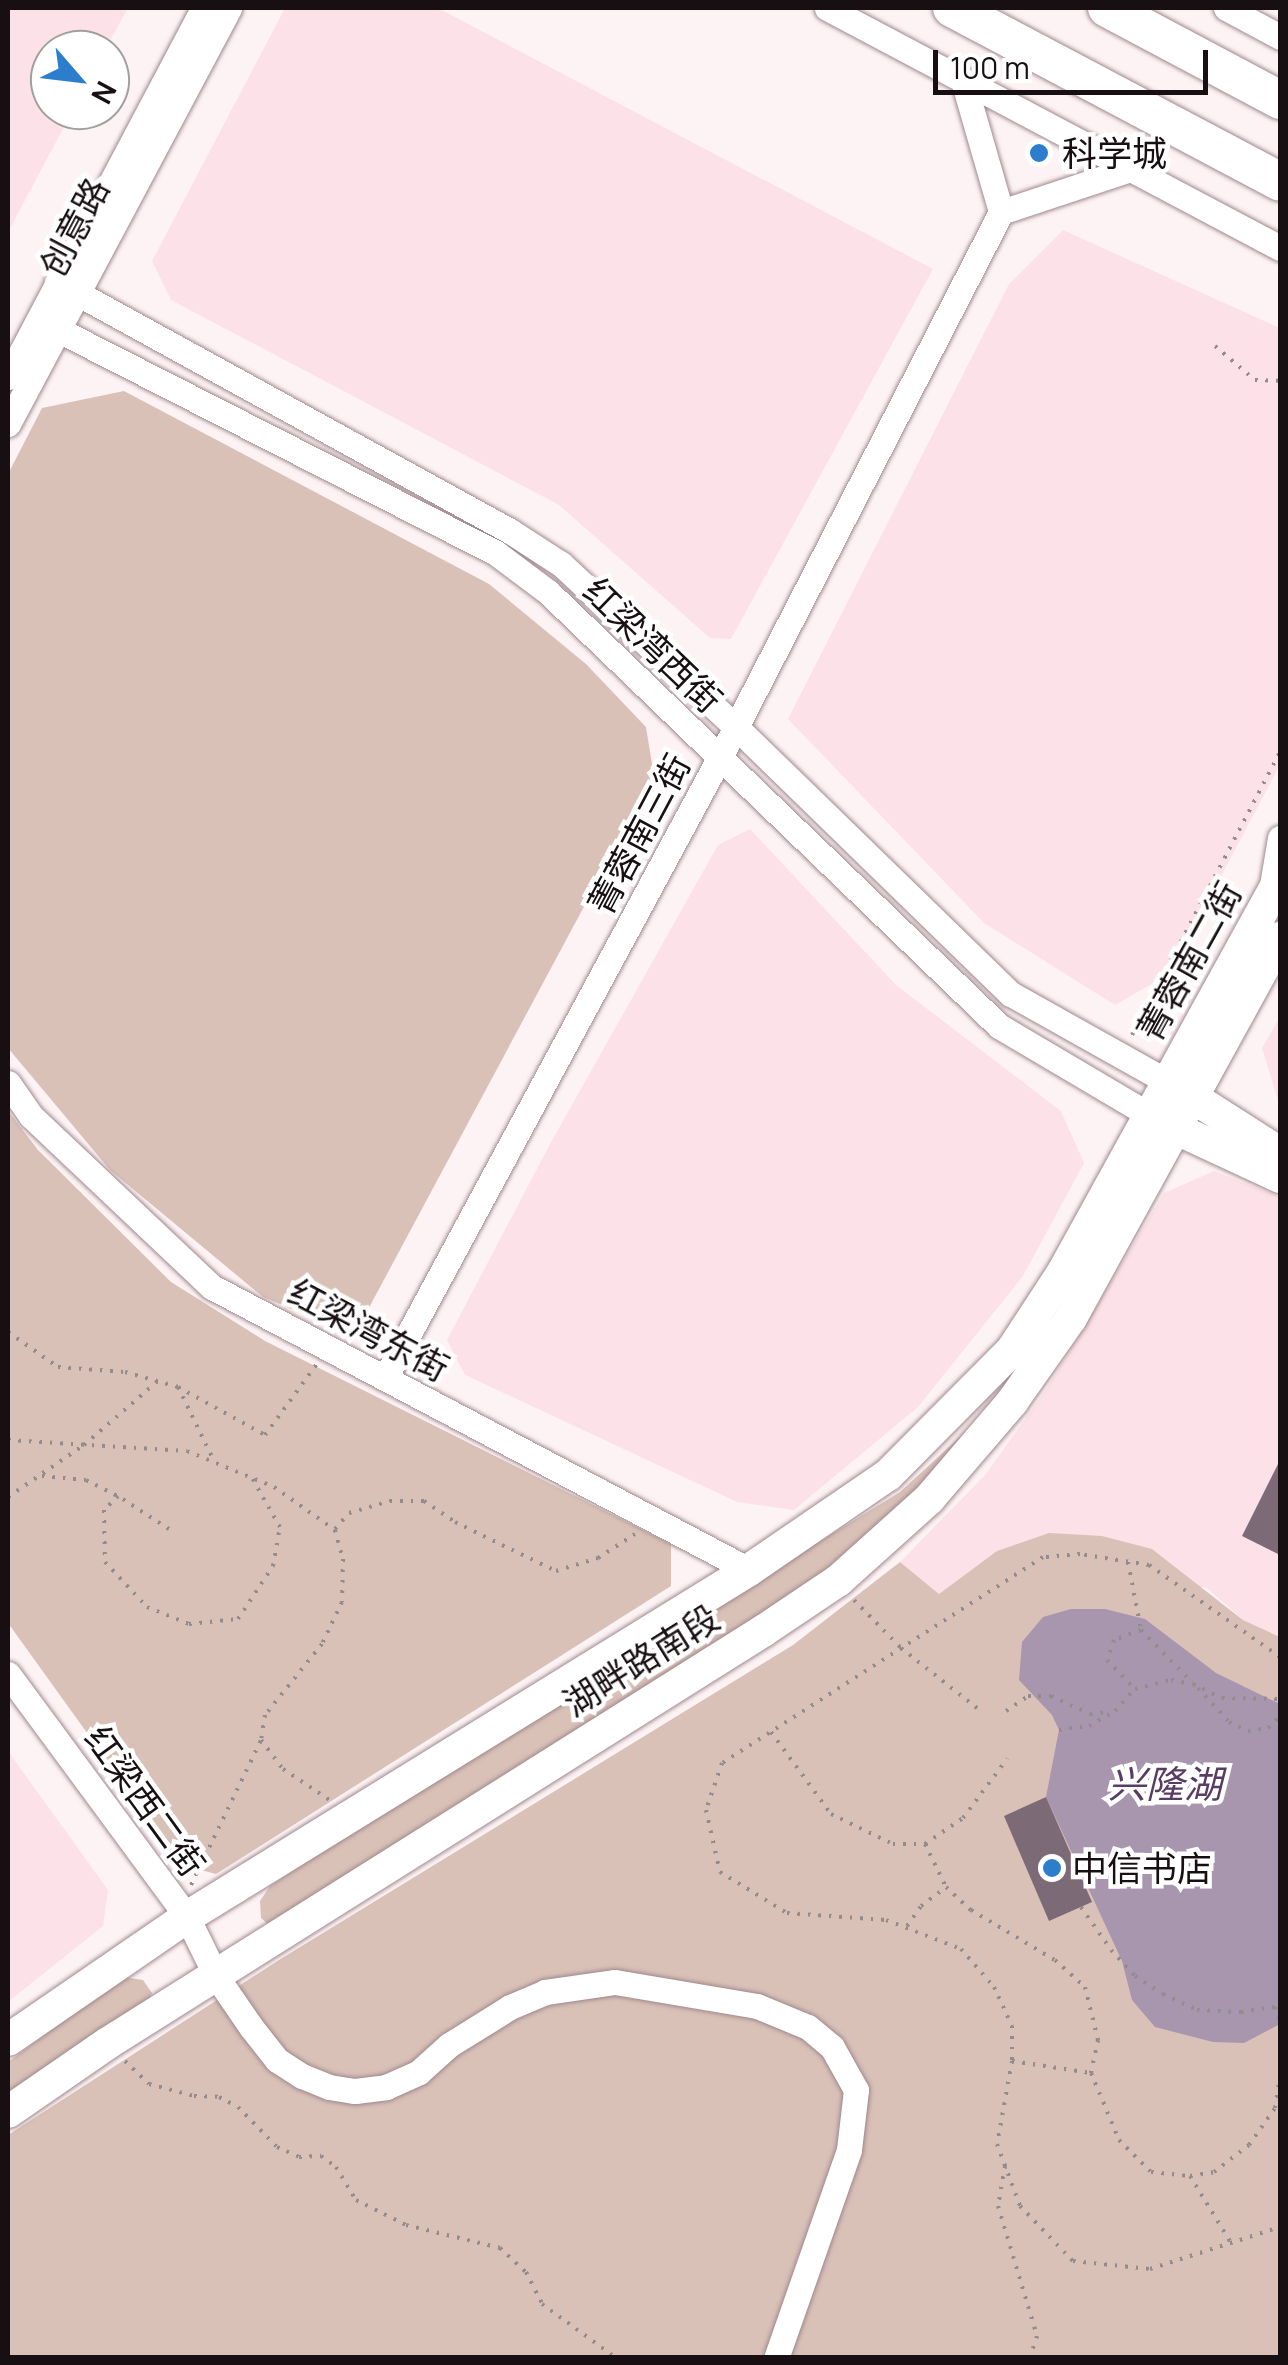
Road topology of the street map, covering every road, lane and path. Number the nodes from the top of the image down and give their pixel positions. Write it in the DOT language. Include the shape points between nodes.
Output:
graph roads {
  1 [pos="203,8"];
  2 [pos="229,8"];
  3 [pos="827,8"];
  4 [pos="952,8"];
  5 [pos="1107,8"];
  6 [pos="1226,8"];
  7 [pos="1280,37"];
  8 [pos="963,80"];
  9 [pos="1280,100"];
  10 [pos="1130,168"];
  11 [pos="1274,184"];
  12 [pos="1001,212"];
  13 [pos="1280,248"];
  14 [pos="68,288"];
  15 [pos="48,325"];
  16 [pos="1216,346"];
  17 [pos="8,377"];
  18 [pos="1280,381"];
  19 [pos="8,424"];
  20 [pos="736,727"];
  21 [pos="1280,752"];
  22 [pos="719,758"];
  23 [pos="1280,838"];
  24 [pos="1275,889"];
  25 [pos="1280,938"];
  26 [pos="1121,1056"];
  27 [pos="8,1083"];
  28 [pos="1180,1090"];
  29 [pos="1162,1122"];
  30 [pos="1280,1153"];
  31 [pos="1280,1177"];
  32 [pos="8,1332"];
  33 [pos="328,1348"];
  34 [pos="384,1378"];
  35 [pos="158,1382"];
  36 [pos="178,1387"];
  37 [pos="8,1441"];
  38 [pos="84,1445"];
  39 [pos="214,1463"];
  40 [pos="40,1475"];
  41 [pos="252,1478"];
  42 [pos="118,1496"];
  43 [pos="8,1497"];
  44 [pos="656,1521"];
  45 [pos="169,1529"];
  46 [pos="334,1530"];
  47 [pos="1128,1562"];
  48 [pos="749,1570"];
  49 [pos="839,1580"];
  50 [pos="1141,1630"];
  51 [pos="901,1648"];
  52 [pos="1280,1657"];
  53 [pos="8,1674"];
  54 [pos="1193,1684"];
  55 [pos="1135,1689"];
  56 [pos="1280,1699"];
  57 [pos="977,1708"];
  58 [pos="1006,1711"];
  59 [pos="1115,1712"];
  60 [pos="1280,1716"];
  61 [pos="1058,1730"];
  62 [pos="771,1732"];
  63 [pos="261,1740"];
  64 [pos="1006,1758"];
  65 [pos="352,1815"];
  66 [pos="925,1844"];
  67 [pos="946,1888"];
  68 [pos="1081,1906"];
  69 [pos="184,1913"];
  70 [pos="906,1928"];
  71 [pos="216,1976"];
  72 [pos="1278,2007"];
  73 [pos="1280,2021"];
  74 [pos="8,2040"];
  75 [pos="108,2043"];
  76 [pos="1012,2062"];
  77 [pos="1091,2073"];
  78 [pos="1280,2075"];
  79 [pos="8,2112"];
  80 [pos="1005,2166"];
  81 [pos="1190,2176"];
  82 [pos="1280,2228"];
  83 [pos="1231,2243"];
  84 [pos="616,2358"];
  85 [pos="776,2358"];
  86 [pos="1030,2358"];
  1 -- 14 [label="street, 创意路"];
  2 -- 14 [label="street, 创意路"];
  3 -- 8 [label="street"];
  4 -- 11 [label="highway"];
  5 -- 9 [label="highway"];
  6 -- 7 [label="street"];
  8 -- 10 [label="street"];
  8 -- 12 [label="street"];
  10 -- 12 [label="street"];
  10 -- 13 [label="street"];
  12 -- 20 [label="street, 菁蓉南三街"];
  14 -- 15 [label="street, 创意路"];
  14 -- 20 [label="street, 红梁湾西街" via="510,531 560,564"];
  15 -- 17 [label="street, 创意路"];
  15 -- 19 [label="street, 创意路"];
  15 -- 22 [label="street, 红梁湾西街" via="496,553 548,592"];
  16 -- 18 [label="path" via="1255,380"];
  20 -- 22 [label="street, 菁蓉南三街"];
  20 -- 26 [label="street, 红梁湾西街" via="1011,994"];
  21 -- 26 [label="path"];
  22 -- 29 [label="street, 红梁湾西街" via="999,1026"];
  22 -- 34 [label="street, 菁蓉南三街"];
  23 -- 24 [label="street"];
  24 -- 28 [label="main road, 菁蓉南二街"];
  25 -- 28 [label="main road, 菁蓉南二街"];
  26 -- 28 [label="street, 红梁湾西街"];
  27 -- 33 [label="street, 红梁湾东街" via="31,1116 212,1287"];
  28 -- 29 [label="main road, 湖畔路南段"];
  28 -- 30 [label="main road"];
  29 -- 31 [label="main road"];
  29 -- 48 [label="main road, 湖畔路南段" via="1012,1350 888,1475"];
  29 -- 49 [label="main road, 湖畔路南段" via="1070,1318 1012,1402 929,1499"];
  32 -- 35 [label="path" via="58,1367"];
  33 -- 34 [label="street, 红梁湾东街"];
  33 -- 36 [label="path" via="265,1435"];
  34 -- 44 [label="street, 红梁湾东街"];
  35 -- 36 [label="path"];
  35 -- 38 [label="path"];
  36 -- 39 [label="path"];
  37 -- 38 [label="path"];
  38 -- 39 [label="path" via="187,1452"];
  38 -- 40 [label="path"];
  39 -- 41 [label="path"];
  40 -- 42 [label="path" via="86,1480"];
  40 -- 43 [label="path"];
  41 -- 42 [label="path" via="280,1527 273,1566 238,1619 189,1624 147,1607 105,1562 104,1510"];
  41 -- 46 [label="path"];
  42 -- 45 [label="path"];
  44 -- 46 [label="path" via="598,1558 556,1570 424,1501 390,1501 349,1514"];
  44 -- 48 [label="street, 红梁湾东街"];
  46 -- 63 [label="path" via="343,1558 342,1602 322,1644 265,1715"];
  47 -- 50 [label="path"];
  47 -- 51 [label="path" via="1080,1554 1043,1557"];
  47 -- 52 [label="path" via="1149,1566"];
  48 -- 65 [label="main road, 湖畔路南段"];
  49 -- 51 [label="path"];
  49 -- 71 [label="main road, 湖畔路南段"];
  50 -- 54 [label="path"];
  50 -- 55 [label="path" via="1114,1640 1107,1660"];
  51 -- 57 [label="path"];
  51 -- 62 [label="path"];
  53 -- 69 [label="street, 红梁西二街"];
  54 -- 55 [label="path" via="1171,1680"];
  54 -- 56 [label="path" via="1222,1698"];
  54 -- 60 [label="path" via="1229,1722 1248,1731 1268,1728"];
  55 -- 59 [label="path"];
  58 -- 59 [label="path" via="1028,1696 1051,1696 1090,1714"];
  59 -- 61 [label="path" via="1088,1726"];
  62 -- 66 [label="path" via="830,1814 894,1844"];
  62 -- 70 [label="path" via="722,1763 706,1810 720,1872 787,1913 886,1920"];
  63 -- 65 [label="path" via="283,1769"];
  63 -- 69 [label="path"];
  64 -- 66 [label="path" via="963,1818"];
  65 -- 69 [label="main road, 湖畔路南段"];
  66 -- 67 [label="path"];
  67 -- 70 [label="path"];
  67 -- 77 [label="path" via="1008,1936 1055,1960 1084,1987 1098,2040"];
  68 -- 72 [label="path" via="1134,1976 1197,2010"];
  69 -- 71 [label="street, 红梁西二街"];
  69 -- 74 [label="main road, 湖畔路南段"];
  70 -- 76 [label="path" via="962,1950 994,1987 1012,2026"];
  71 -- 75 [label="main road, 湖畔路南段"];
  71 -- 85 [label="street, 红梁西二街" via="278,2060 328,2088 355,2091 406,2079 477,2025 545,1992 580,1985 615,1982 682,1992 757,2006 808,2027 846,2068 856,2090 854,2116 849,2150"];
  72 -- 73 [label="path"];
  75 -- 79 [label="main road, 湖畔路南段"];
  75 -- 84 [label="path" via="149,2084 220,2097 277,2146 299,2157 321,2156 356,2200 406,2225 500,2248 526,2272 542,2304"];
  76 -- 77 [label="path"];
  76 -- 80 [label="path" via="998,2144"];
  77 -- 81 [label="path" via="1119,2140 1152,2172"];
  78 -- 81 [label="path" via="1274,2108 1249,2145 1214,2172"];
  80 -- 83 [label="path" via="1020,2206 1074,2261 1150,2270"];
  80 -- 86 [label="path" via="998,2206 1037,2336"];
  81 -- 83 [label="path"];
  82 -- 83 [label="path"];
}
